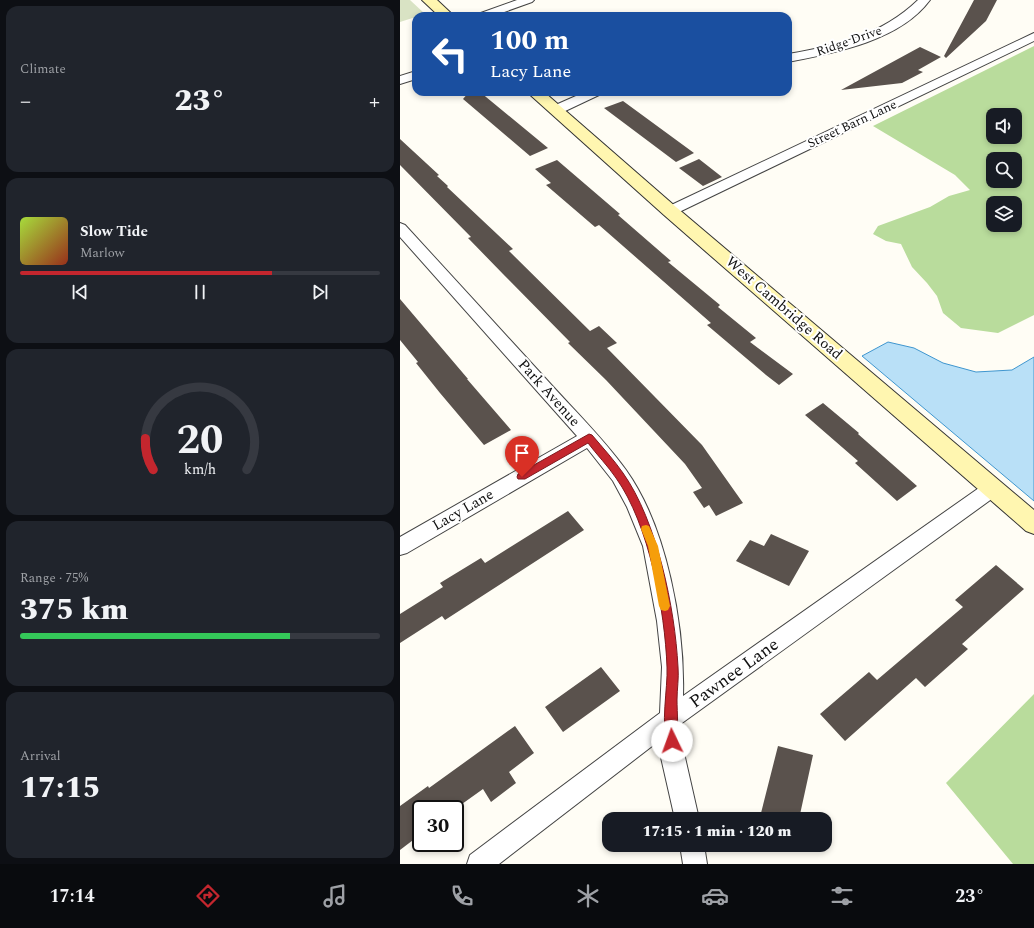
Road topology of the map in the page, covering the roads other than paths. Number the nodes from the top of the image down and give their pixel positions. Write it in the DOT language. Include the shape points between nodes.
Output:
graph roads {
  1 [pos="429,0"];
  2 [pos="528,0"];
  3 [pos="924,0"];
  4 [pos="443,12"];
  5 [pos="494,12"];
  6 [pos="1034,37"];
  7 [pos="792,57"];
  8 [pos="412,76"];
  9 [pos="400,80"];
  10 [pos="540,96"];
  11 [pos="586,96"];
  12 [pos="556,110"];
  13 [pos="670,210"];
  14 [pos="400,228"];
  15 [pos="589,438"];
  16 [pos="993,488"];
  17 [pos="1034,524"];
  18 [pos="400,547"];
  19 [pos="671,718"];
  20 [pos="685,812"];
  21 [pos="693,852"];
  22 [pos="479,864"];
  23 [pos="695,864"];
  1 -- 4 [label="street"];
  2 -- 5 [label="street"];
  3 -- 7 [label="street, Ridge Drive" via="903,19 883,31 837,48"];
  6 -- 13 [label="street, Street Barn Lane"];
  8 -- 9 [label="street"];
  10 -- 12 [label="street, West Cambridge Road"];
  11 -- 12 [label="street"];
  12 -- 13 [label="street, West Cambridge Road"];
  13 -- 16 [label="street, West Cambridge Road"];
  14 -- 15 [label="street, Park Avenue"];
  15 -- 18 [label="street, Lacy Lane"];
  15 -- 19 [label="street, Park Avenue" via="620,476 636,505 653,546 668,621 673,667"];
  16 -- 17 [label="street, West Cambridge Road"];
  16 -- 19 [label="street, Pawnee Lane"];
  19 -- 20 [label="street, Park Avenue" via="672,752"];
  19 -- 22 [label="street, Pawnee Lane"];
  21 -- 23 [label="street"];
}
